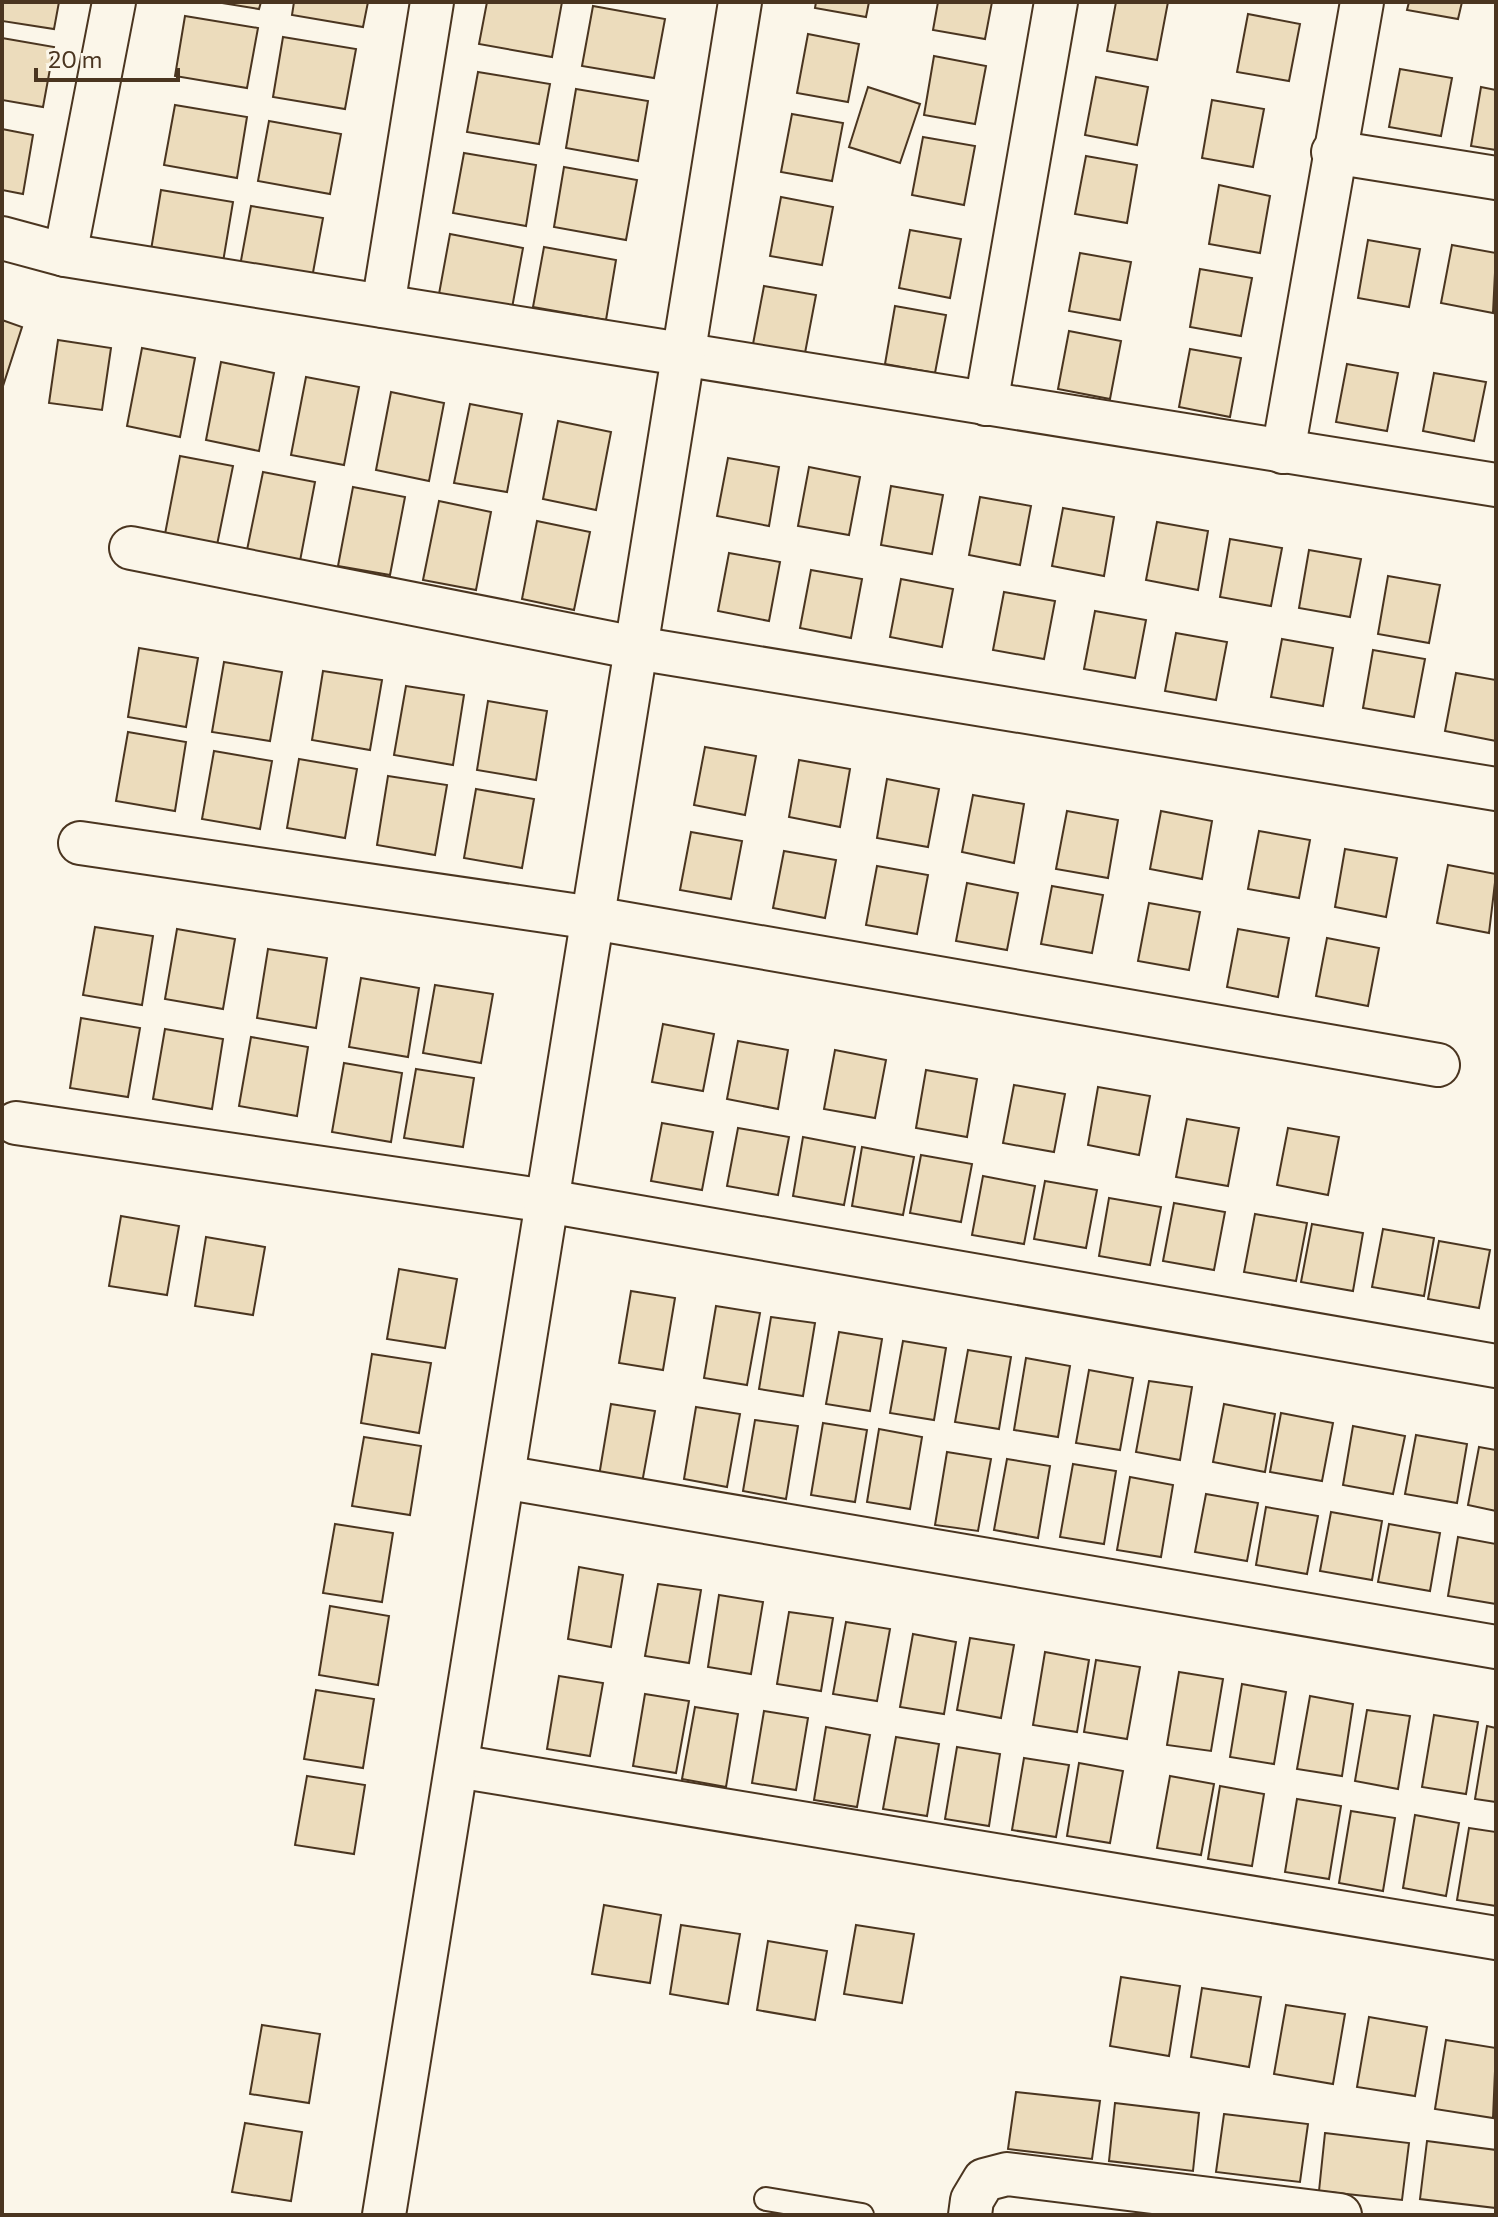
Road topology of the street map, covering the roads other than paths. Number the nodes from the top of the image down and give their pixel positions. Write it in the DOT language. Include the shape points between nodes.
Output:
graph roads {
  1 [pos="114,2"];
  2 [pos="432,2"];
  3 [pos="740,2"];
  4 [pos="1056,2"];
  5 [pos="1362,2"];
  6 [pos="1333,152"];
  7 [pos="1496,178"];
  8 [pos="2,238"];
  9 [pos="65,255"];
  10 [pos="383,306"];
  11 [pos="683,356"];
  12 [pos="986,404"];
  13 [pos="1283,452"];
  14 [pos="1496,485"];
  15 [pos="131,548"];
  16 [pos="636,648"];
  17 [pos="1496,789"];
  18 [pos="80,843"];
  19 [pos="593,918"];
  20 [pos="1438,1065"];
  21 [pos="16,1123"];
  22 [pos="547,1201"];
  23 [pos="1496,1366"];
  24 [pos="503,1477"];
  25 [pos="1496,1647"];
  26 [pos="457,1766"];
  27 [pos="1496,1938"];
  28 [pos="766,2199"];
  29 [pos="384,2215"];
  30 [pos="862,2215"];
  31 [pos="970,2215"];
  32 [pos="1340,2215"];
  1 -- 9 [label="street"];
  2 -- 10 [label="street"];
  3 -- 11 [label="street"];
  4 -- 12 [label="street"];
  5 -- 6 [label="street"];
  6 -- 7 [label="street"];
  6 -- 13 [label="street"];
  8 -- 9 [label="street"];
  9 -- 10 [label="street"];
  10 -- 11 [label="street"];
  11 -- 12 [label="street"];
  11 -- 16 [label="street"];
  12 -- 13 [label="street"];
  13 -- 14 [label="street"];
  15 -- 16 [label="street"];
  16 -- 17 [label="street"];
  16 -- 19 [label="street"];
  18 -- 19 [label="street"];
  19 -- 20 [label="street"];
  19 -- 22 [label="street"];
  21 -- 22 [label="street"];
  22 -- 23 [label="street"];
  22 -- 24 [label="street"];
  24 -- 25 [label="street"];
  24 -- 26 [label="street"];
  26 -- 27 [label="street"];
  26 -- 29 [label="street"];
  28 -- 30 [label="lane"];
  31 -- 32 [label="street" via="984,2180 1007,2174"];
}
